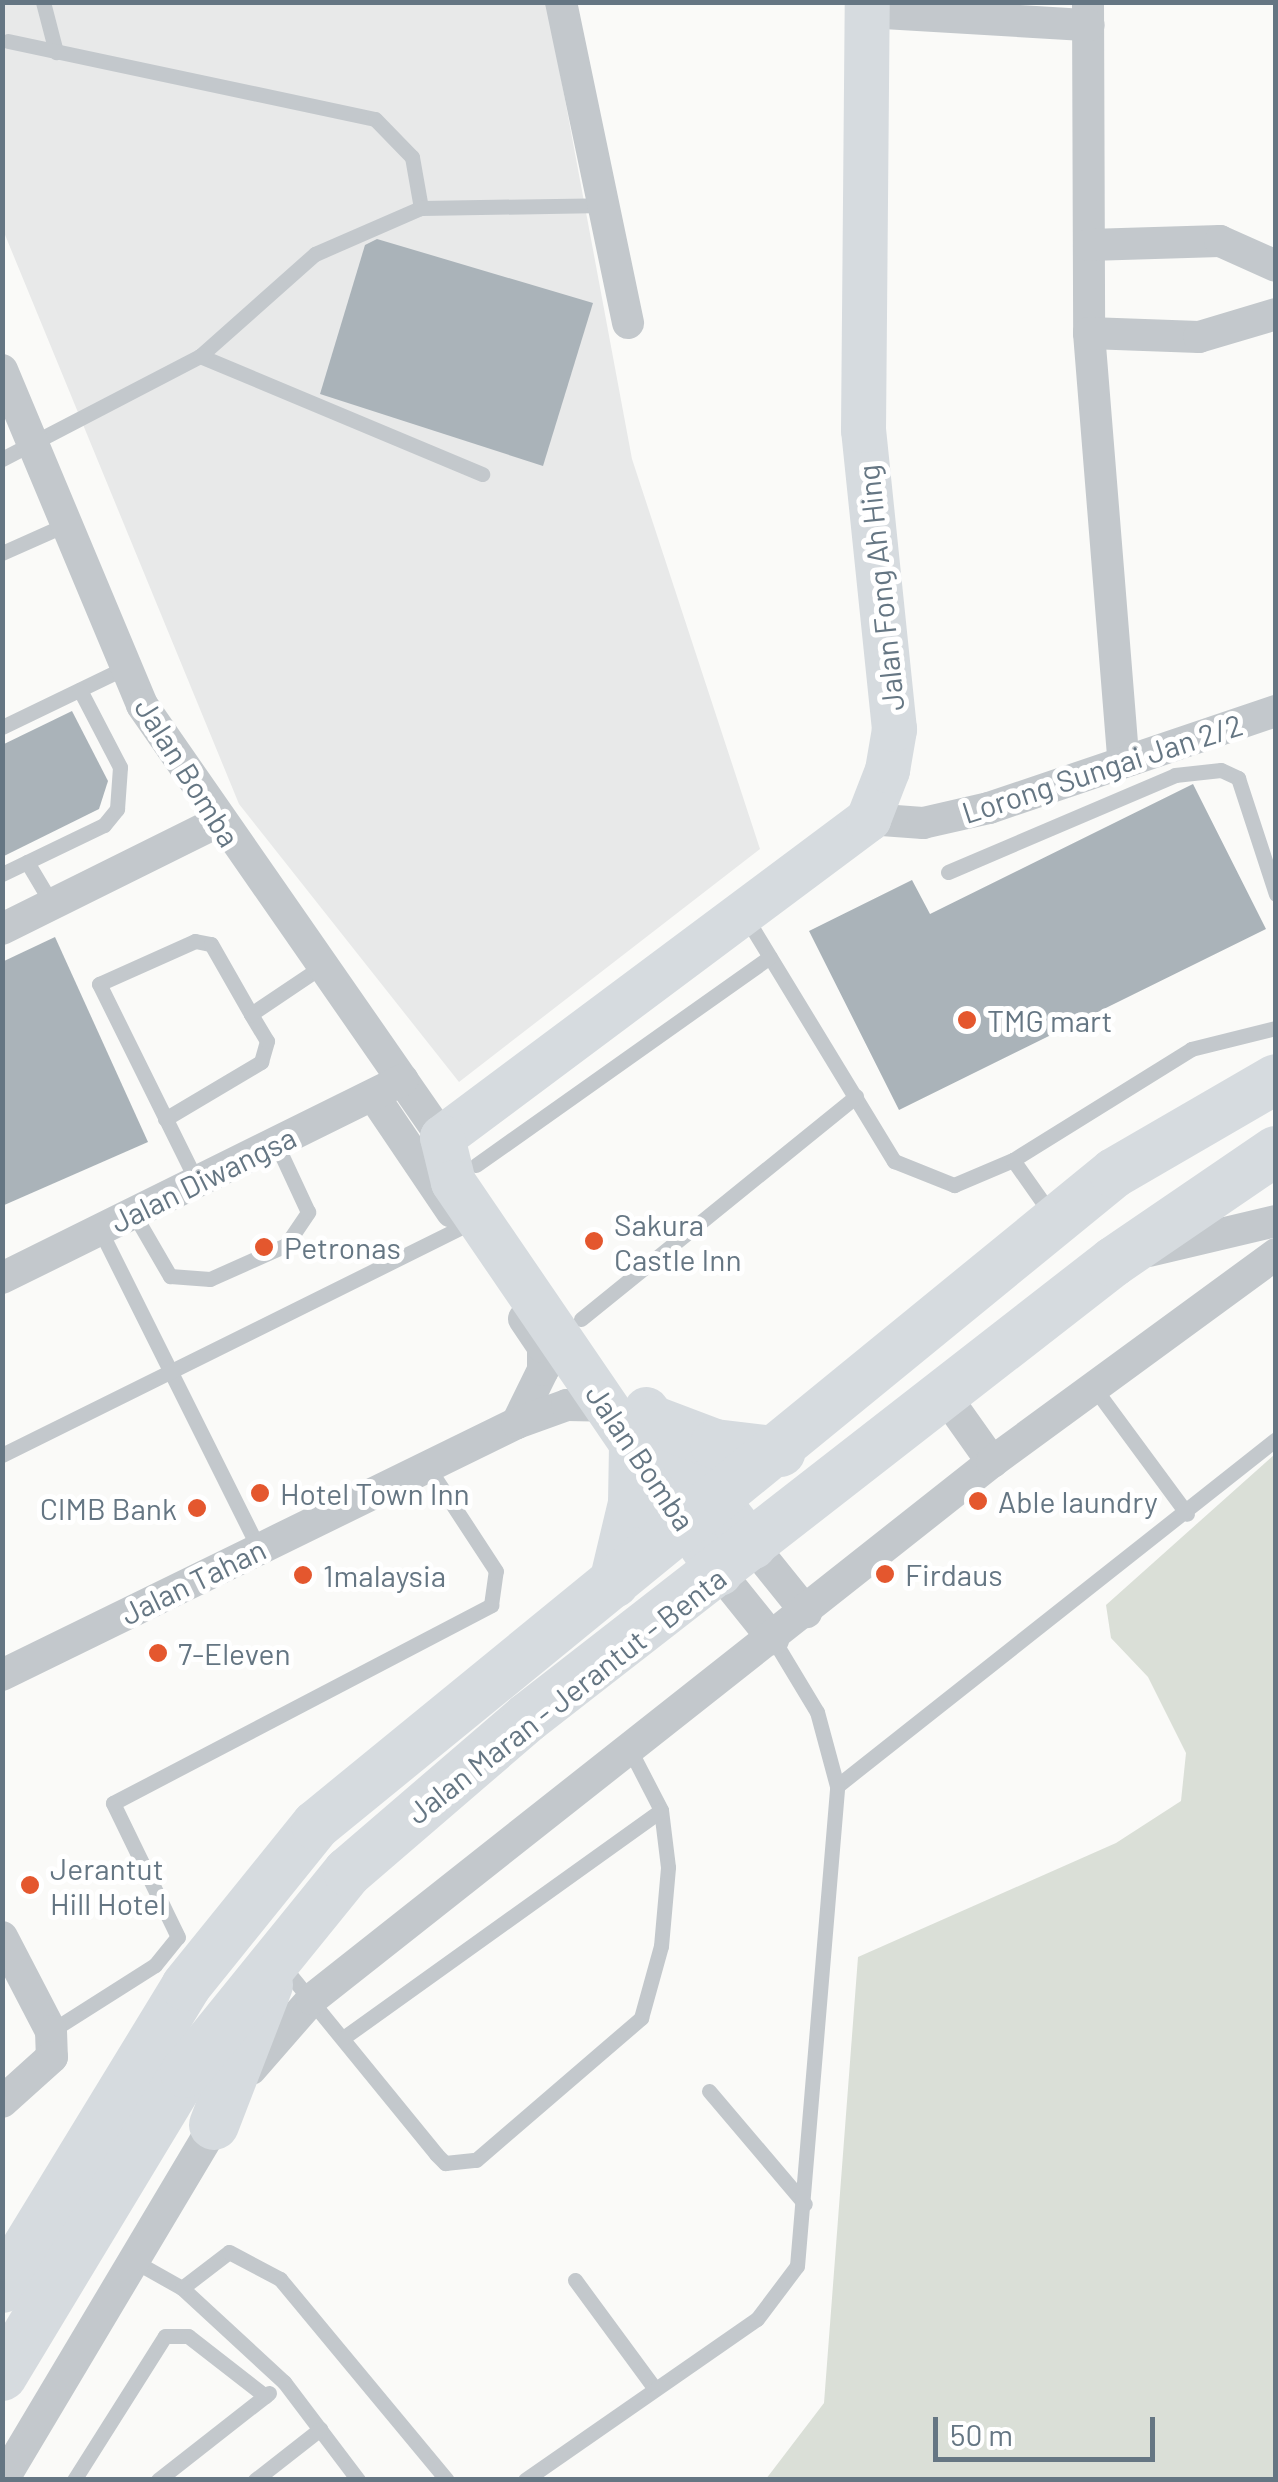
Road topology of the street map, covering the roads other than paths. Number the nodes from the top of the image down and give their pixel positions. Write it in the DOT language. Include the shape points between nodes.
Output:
graph roads {
  1 [pos="43,2"];
  2 [pos="561,2"];
  3 [pos="867,7"];
  4 [pos="1089,14"];
  5 [pos="8,42"];
  6 [pos="56,52"];
  7 [pos="608,205"];
  8 [pos="421,208"];
  9 [pos="1089,245"];
  10 [pos="1276,266"];
  11 [pos="1276,314"];
  12 [pos="628,323"];
  13 [pos="1089,333"];
  14 [pos="200,356"];
  15 [pos="2,370"];
  16 [pos="37,445"];
  17 [pos="2,459"];
  18 [pos="482,474"];
  19 [pos="70,523"];
  20 [pos="2,554"];
  21 [pos="129,666"];
  22 [pos="80,690"];
  23 [pos="1276,711"];
  24 [pos="2,726"];
  25 [pos="1124,759"];
  26 [pos="990,808"];
  27 [pos="868,819"];
  28 [pos="216,823"];
  29 [pos="1002,844"];
  30 [pos="27,862"];
  31 [pos="948,872"];
  32 [pos="2,874"];
  33 [pos="1276,894"];
  34 [pos="52,904"];
  35 [pos="742,912"];
  36 [pos="2,929"];
  37 [pos="770,958"];
  38 [pos="321,967"];
  39 [pos="251,1014"];
  40 [pos="1276,1028"];
  41 [pos="403,1080"];
  42 [pos="1276,1080"];
  43 [pos="373,1095"];
  44 [pos="856,1096"];
  45 [pos="165,1119"];
  46 [pos="442,1136"];
  47 [pos="276,1143"];
  48 [pos="1276,1151"];
  49 [pos="1013,1160"];
  50 [pos="476,1165"];
  51 [pos="197,1182"];
  52 [pos="134,1214"];
  53 [pos="1276,1220"];
  54 [pos="1058,1224"];
  55 [pos="462,1228"];
  56 [pos="100,1230"];
  57 [pos="1276,1254"];
  58 [pos="1113,1262"];
  59 [pos="2,1278"];
  60 [pos="581,1318"];
  61 [pos="170,1372"];
  62 [pos="1095,1389"];
  63 [pos="946,1398"];
  64 [pos="517,1423"];
  65 [pos="631,1425"];
  66 [pos="1276,1438"];
  67 [pos="781,1452"];
  68 [pos="2,1455"];
  69 [pos="992,1462"];
  70 [pos="428,1466"];
  71 [pos="1188,1514"];
  72 [pos="703,1515"];
  73 [pos="259,1549"];
  74 [pos="736,1560"];
  75 [pos="614,1583"];
  76 [pos="806,1612"];
  77 [pos="773,1639"];
  78 [pos="2,1675"];
  79 [pos="630,1750"];
  80 [pos="837,1786"];
  81 [pos="662,1810"];
  82 [pos="2,1937"];
  83 [pos="274,1956"];
  84 [pos="312,2000"];
  85 [pos="51,2031"];
  86 [pos="343,2038"];
  87 [pos="709,2092"];
  88 [pos="2,2102"];
  89 [pos="214,2125"];
  90 [pos="805,2204"];
  91 [pos="134,2260"];
  92 [pos="575,2280"];
  93 [pos="2,2288"];
  94 [pos="182,2288"];
  95 [pos="2,2376"];
  96 [pos="284,2382"];
  97 [pos="655,2389"];
  98 [pos="265,2396"];
  99 [pos="320,2430"];
  100 [pos="3,2480"];
  101 [pos="74,2480"];
  102 [pos="158,2480"];
  103 [pos="254,2480"];
  104 [pos="358,2480"];
  105 [pos="448,2480"];
  106 [pos="526,2480"];
  1 -- 6 [label="lane"];
  2 -- 7 [label="street"];
  3 -- 4 [label="street"];
  3 -- 27 [label="main road, Jalan Fong Ah Hing" via="864,430 894,729"];
  4 -- 9 [label="street"];
  5 -- 6 [label="lane"];
  6 -- 8 [label="lane" via="375,119 412,157"];
  7 -- 8 [label="lane"];
  7 -- 12 [label="street"];
  8 -- 14 [label="lane" via="316,254"];
  9 -- 10 [label="street" via="1220,241"];
  9 -- 13 [label="street"];
  11 -- 13 [label="street" via="1199,337"];
  13 -- 25 [label="street"];
  14 -- 16 [label="lane"];
  14 -- 18 [label="lane"];
  15 -- 16 [label="street, Jalan Bomba"];
  16 -- 17 [label="lane"];
  16 -- 19 [label="street, Jalan Bomba"];
  19 -- 20 [label="lane"];
  19 -- 21 [label="street, Jalan Bomba"];
  21 -- 22 [label="lane"];
  21 -- 28 [label="street, Jalan Bomba" via="142,706"];
  22 -- 24 [label="lane"];
  22 -- 30 [label="lane" via="124,789 104,824"];
  23 -- 25 [label="street, Lorong Sungai Jan 2/2"];
  25 -- 26 [label="street, Lorong Sungai Jan 2/2"];
  26 -- 27 [label="street, Lorong Sungai Jan 2/2" via="923,823"];
  26 -- 29 [label="lane"];
  27 -- 35 [label="main road"];
  28 -- 34 [label="street"];
  28 -- 38 [label="street, Jalan Bomba"];
  29 -- 31 [label="lane"];
  29 -- 33 [label="lane" via="1174,776 1221,770 1238,778"];
  30 -- 32 [label="lane"];
  30 -- 34 [label="lane"];
  34 -- 36 [label="street"];
  35 -- 37 [label="lane"];
  35 -- 46 [label="main road"];
  37 -- 44 [label="lane"];
  37 -- 50 [label="lane"];
  38 -- 39 [label="lane"];
  38 -- 41 [label="street, Jalan Bomba"];
  39 -- 45 [label="lane" via="267,1041 261,1062"];
  39 -- 45 [label="lane" via="211,944 194,941 100,984"];
  40 -- 49 [label="lane" via="1190,1049"];
  41 -- 43 [label="street, Jalan Diwangsa"];
  41 -- 46 [label="street, Jalan Bomba"];
  42 -- 54 [label="main road, Jalan Maran - Jerantut - Benta" via="1193,1120"];
  43 -- 47 [label="street, Jalan Diwangsa"];
  43 -- 55 [label="street"];
  44 -- 49 [label="lane" via="894,1162 917,1177 954,1185"];
  44 -- 60 [label="lane"];
  45 -- 51 [label="lane"];
  46 -- 50 [label="main road, Jalan Bomba"];
  46 -- 65 [label="main road, Jalan Bomba" via="453,1182"];
  47 -- 51 [label="street, Jalan Diwangsa"];
  47 -- 52 [label="lane" via="308,1212 286,1245 210,1279 170,1276"];
  48 -- 58 [label="main road, Jalan Maran - Jerantut - Benta"];
  49 -- 54 [label="lane"];
  50 -- 60 [label="main road, Jalan Bomba"];
  51 -- 52 [label="street, Jalan Diwangsa"];
  52 -- 56 [label="street, Jalan Diwangsa"];
  53 -- 58 [label="street"];
  54 -- 67 [label="main road, Jalan Maran - Jerantut - Benta"];
  55 -- 61 [label="lane"];
  55 -- 64 [label="street" via="543,1346 539,1388"];
  56 -- 59 [label="street, Jalan Diwangsa"];
  56 -- 61 [label="lane"];
  57 -- 62 [label="street"];
  58 -- 63 [label="main road, Jalan Maran - Jerantut - Benta"];
  60 -- 65 [label="main road, Jalan Bomba"];
  61 -- 68 [label="lane"];
  61 -- 73 [label="lane"];
  62 -- 69 [label="street"];
  62 -- 71 [label="lane"];
  63 -- 69 [label="street"];
  63 -- 74 [label="main road, Jalan Maran - Jerantut - Benta"];
  64 -- 65 [label="street, Jalan Tahan" via="567,1405"];
  64 -- 70 [label="street, Jalan Tahan"];
  65 -- 67 [label="main road"];
  65 -- 72 [label="main road, Jalan Bomba"];
  65 -- 75 [label="main road" via="633,1503"];
  66 -- 71 [label="lane"];
  67 -- 72 [label="main road, Jalan Maran - Jerantut - Benta"];
  69 -- 76 [label="street"];
  70 -- 73 [label="street, Jalan Tahan"];
  70 -- 85 [label="lane" via="496,1572 491,1605 114,1804 178,1937 155,1965"];
  71 -- 80 [label="lane"];
  72 -- 74 [label="main road, Jalan Bomba"];
  72 -- 75 [label="main road, Jalan Maran - Jerantut - Benta"];
  73 -- 78 [label="street, Jalan Tahan"];
  74 -- 76 [label="street"];
  74 -- 77 [label="street"];
  74 -- 83 [label="main road, Jalan Maran - Jerantut - Benta" via="512,1731 348,1872"];
  75 -- 93 [label="main road, Jalan Maran - Jerantut - Benta" via="316,1825 242,1908"];
  76 -- 77 [label="street"];
  77 -- 79 [label="street"];
  77 -- 80 [label="lane" via="818,1712"];
  79 -- 81 [label="lane"];
  79 -- 84 [label="street"];
  80 -- 90 [label="lane"];
  81 -- 86 [label="lane"];
  81 -- 86 [label="lane" via="662,1946 641,2018 476,2160 445,2163"];
  82 -- 85 [label="street"];
  83 -- 84 [label="lane"];
  83 -- 89 [label="main road"];
  83 -- 95 [label="main road, Jalan Maran - Jerantut - Benta" via="185,2074"];
  84 -- 86 [label="lane"];
  84 -- 89 [label="street" via="268,2042"];
  85 -- 88 [label="street" via="43,2074"];
  87 -- 90 [label="lane"];
  89 -- 91 [label="street"];
  90 -- 97 [label="lane" via="797,2266 778,2295"];
  91 -- 94 [label="lane"];
  91 -- 100 [label="street"];
  92 -- 97 [label="lane"];
  94 -- 96 [label="lane"];
  94 -- 105 [label="lane" via="229,2252 280,2279"];
  96 -- 98 [label="lane"];
  96 -- 99 [label="lane"];
  97 -- 106 [label="lane"];
  98 -- 101 [label="lane" via="188,2336 166,2336"];
  98 -- 102 [label="lane"];
  99 -- 103 [label="lane"];
  99 -- 104 [label="lane"];
}
